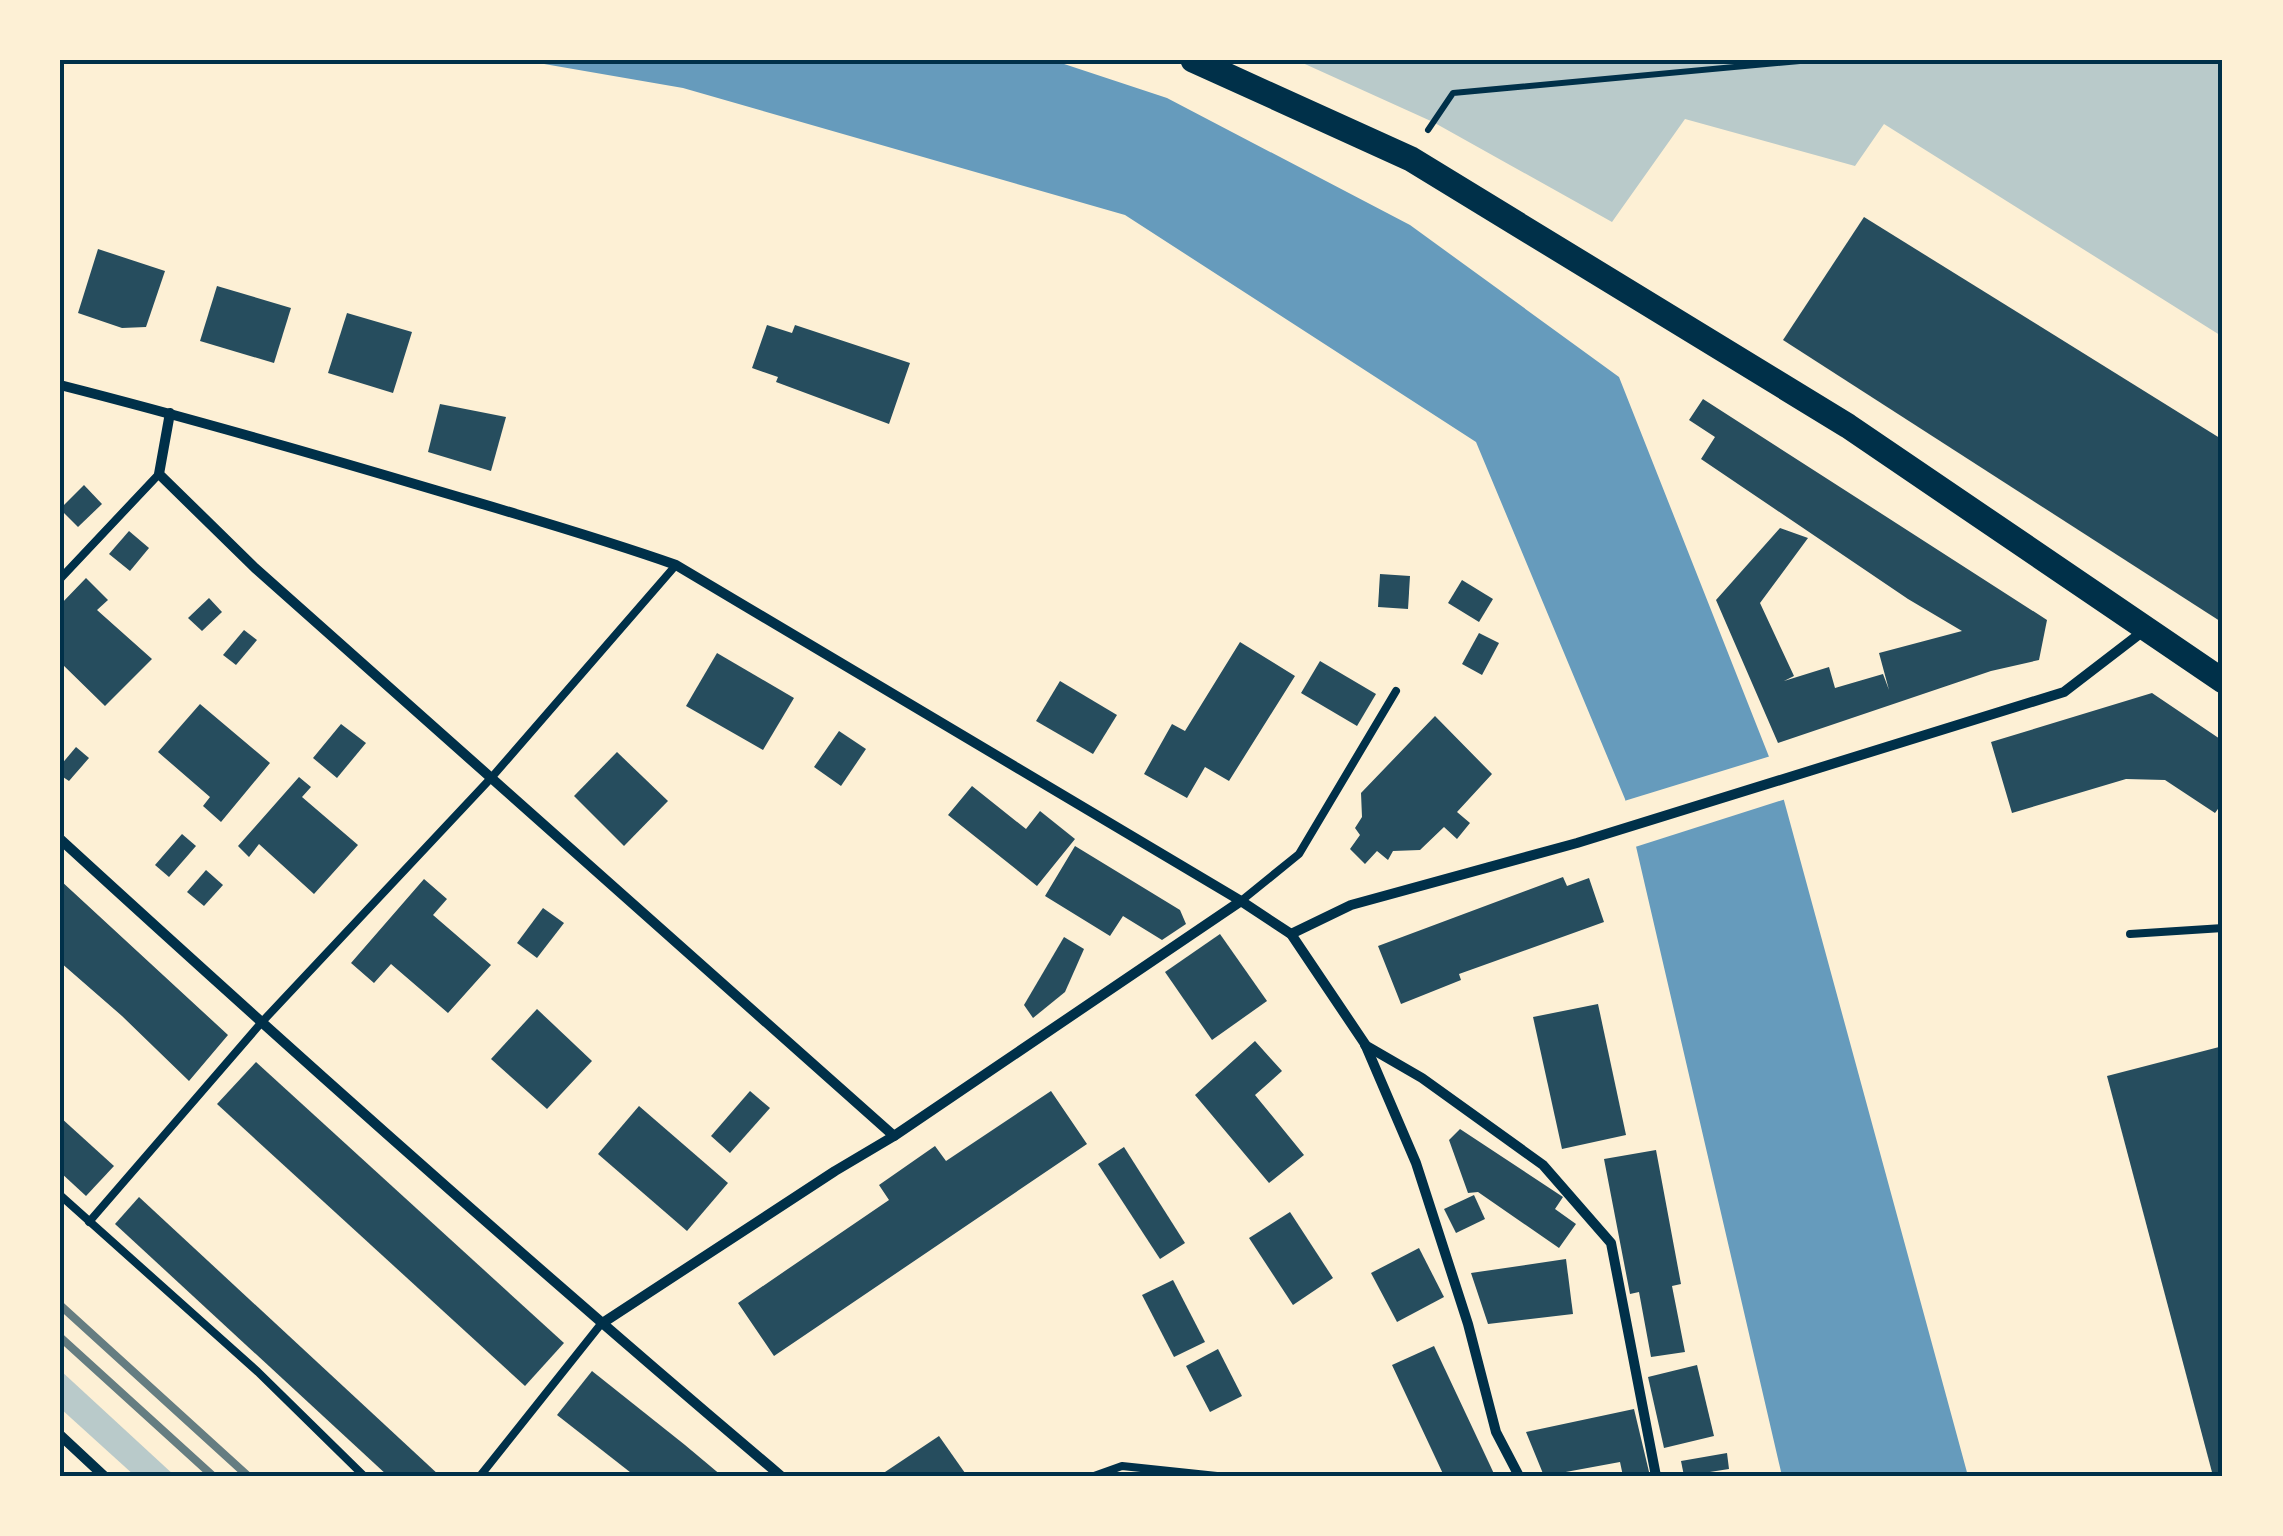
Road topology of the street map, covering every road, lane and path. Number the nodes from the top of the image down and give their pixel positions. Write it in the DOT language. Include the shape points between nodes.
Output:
graph roads {
  1 [pos="1193,60"];
  2 [pos="1810,60"];
  3 [pos="1411,159"];
  4 [pos="60,385"];
  5 [pos="170,413"];
  6 [pos="159,474"];
  7 [pos="676,565"];
  8 [pos="60,579"];
  9 [pos="2147,628"];
  10 [pos="2223,680"];
  11 [pos="1396,691"];
  12 [pos="492,777"];
  13 [pos="60,839"];
  14 [pos="1241,901"];
  15 [pos="2223,928"];
  16 [pos="1291,934"];
  17 [pos="2130,934"];
  18 [pos="261,1023"];
  19 [pos="1364,1044"];
  20 [pos="894,1136"];
  21 [pos="60,1195"];
  22 [pos="89,1222"];
  23 [pos="602,1324"];
  24 [pos="60,1436"];
  25 [pos="104,1476"];
  26 [pos="364,1476"];
  27 [pos="480,1476"];
  28 [pos="782,1476"];
  29 [pos="1094,1476"];
  30 [pos="1217,1476"];
  31 [pos="1519,1476"];
  32 [pos="1656,1476"];
  1 -- 3 [label="main road"];
  2 -- 3 [label="path" via="1453,93"];
  3 -- 9 [label="main road" via="1848,426"];
  4 -- 5 [label="street"];
  5 -- 6 [label="street"];
  5 -- 7 [label="street"];
  6 -- 8 [label="lane"];
  6 -- 12 [label="street"];
  7 -- 12 [label="lane"];
  7 -- 14 [label="street"];
  9 -- 10 [label="main road"];
  9 -- 16 [label="street" via="2064,692 1577,843 1350,905"];
  11 -- 14 [label="lane" via="1300,854"];
  12 -- 18 [label="lane"];
  12 -- 20 [label="street"];
  13 -- 18 [label="street"];
  14 -- 16 [label="street"];
  14 -- 20 [label="street"];
  15 -- 17 [label="lane"];
  16 -- 19 [label="street"];
  18 -- 22 [label="lane"];
  18 -- 23 [label="street"];
  19 -- 31 [label="street" via="1416,1163 1496,1432"];
  19 -- 32 [label="street" via="1543,1165 1612,1243"];
  20 -- 23 [label="street"];
  21 -- 22 [label="lane"];
  22 -- 26 [label="lane"];
  23 -- 27 [label="lane"];
  23 -- 28 [label="street"];
  24 -- 25 [label="street"];
  29 -- 30 [label="lane" via="1122,1466"];
}
